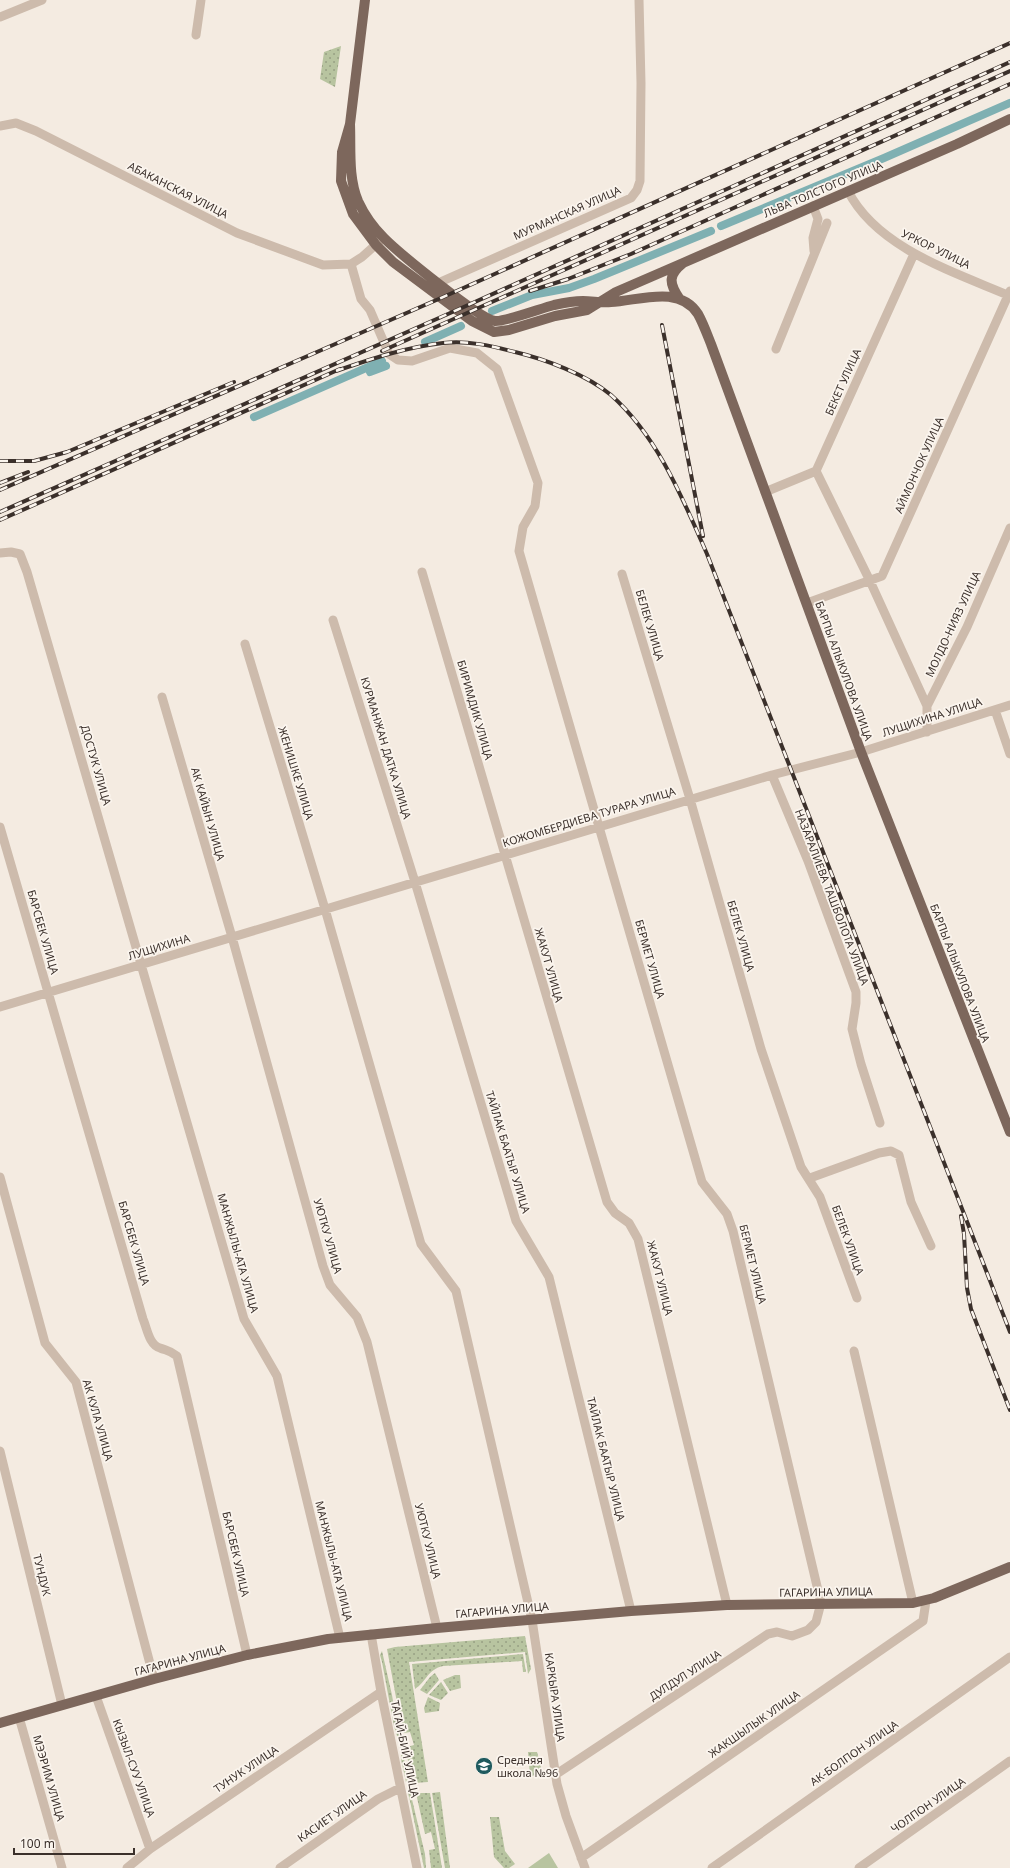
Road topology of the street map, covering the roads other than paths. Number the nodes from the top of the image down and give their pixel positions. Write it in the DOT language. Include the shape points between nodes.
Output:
graph roads {
  1 [pos="42,0"];
  2 [pos="201,0"];
  3 [pos="366,0"];
  4 [pos="639,0"];
  5 [pos="0,17"];
  6 [pos="196,35"];
  7 [pos="1010,119"];
  8 [pos="350,124"];
  9 [pos="0,126"];
  10 [pos="848,191"];
  11 [pos="813,206"];
  12 [pos="827,223"];
  13 [pos="384,238"];
  14 [pos="376,245"];
  15 [pos="814,252"];
  16 [pos="914,254"];
  17 [pos="683,263"];
  18 [pos="351,264"];
  19 [pos="438,283"];
  20 [pos="1009,294"];
  21 [pos="679,298"];
  22 [pos="600,303"];
  23 [pos="776,349"];
  24 [pos="816,471"];
  25 [pos="765,492"];
  26 [pos="1010,528"];
  27 [pos="0,554"];
  28 [pos="422,572"];
  29 [pos="622,574"];
  30 [pos="870,581"];
  31 [pos="807,603"];
  32 [pos="333,620"];
  33 [pos="245,644"];
  34 [pos="162,697"];
  35 [pos="1010,705"];
  36 [pos="927,706"];
  37 [pos="994,710"];
  38 [pos="927,732"];
  39 [pos="861,752"];
  40 [pos="1010,754"];
  41 [pos="772,774"];
  42 [pos="690,799"];
  43 [pos="600,826"];
  44 [pos="0,828"];
  45 [pos="504,855"];
  46 [pos="415,882"];
  47 [pos="325,909"];
  48 [pos="232,937"];
  49 [pos="141,965"];
  50 [pos="48,993"];
  51 [pos="0,1007"];
  52 [pos="880,1123"];
  53 [pos="1010,1132"];
  54 [pos="0,1177"];
  55 [pos="810,1178"];
  56 [pos="931,1246"];
  57 [pos="857,1298"];
  58 [pos="854,1351"];
  59 [pos="0,1451"];
  60 [pos="1010,1567"];
  61 [pos="926,1601"];
  62 [pos="821,1603"];
  63 [pos="913,1603"];
  64 [pos="726,1605"];
  65 [pos="631,1611"];
  66 [pos="532,1620"];
  67 [pos="437,1628"];
  68 [pos="371,1634"];
  69 [pos="340,1638"];
  70 [pos="247,1655"];
  71 [pos="1010,1657"];
  72 [pos="154,1679"];
  73 [pos="380,1692"];
  74 [pos="96,1696"];
  75 [pos="62,1705"];
  76 [pos="20,1717"];
  77 [pos="0,1723"];
  78 [pos="1010,1761"];
  79 [pos="555,1775"];
  80 [pos="400,1788"];
  81 [pos="150,1849"];
  82 [pos="581,1858"];
  83 [pos="62,1868"];
  84 [pos="127,1868"];
  85 [pos="280,1868"];
  86 [pos="417,1868"];
  87 [pos="585,1868"];
  88 [pos="712,1868"];
  89 [pos="859,1868"];
  1 -- 5 [label="street"];
  2 -- 6 [label="street"];
  3 -- 8 [label="main road"];
  4 -- 19 [label="street, МУРМАНСКАЯ УЛИЦА" via="641,91 638,190 632,198"];
  7 -- 10 [label="main road, ЛЬВА ТОЛСТОГО УЛИЦА"];
  8 -- 13 [label="main road" via="354,190 363,210"];
  8 -- 14 [label="main road" via="342,152 342,180 353,214"];
  9 -- 18 [label="street, АБАКАНСКАЯ УЛИЦА" via="16,123 36,131 237,233 323,265"];
  10 -- 11 [label="main road, ЛЬВА ТОЛСТОГО УЛИЦА"];
  10 -- 16 [label="street, УРКОР УЛИЦА" via="859,209 879,231"];
  11 -- 15 [label="street" via="818,219 813,238"];
  11 -- 17 [label="main road, ЛЬВА ТОЛСТОГО УЛИЦА"];
  12 -- 15 [label="street"];
  13 -- 14 [label="street"];
  13 -- 19 [label="main road"];
  14 -- 18 [label="street"];
  14 -- 22 [label="main road" via="393,262 440,298 481,327 494,332 587,310"];
  15 -- 23 [label="street"];
  16 -- 20 [label="street, УРКОР УЛИЦА"];
  16 -- 24 [label="street, БЕКЕТ УЛИЦА"];
  17 -- 21 [label="main road" via="676,269 671,281 672,288"];
  17 -- 22 [label="main road, ЛЬВА ТОЛСТОГО УЛИЦА" via="616,292"];
  18 -- 43 [label="street" via="361,299 370,310 389,354 398,360 412,361 450,348 477,353 497,369 538,484 535,506 523,527 518,551"];
  19 -- 22 [label="main road" via="483,315 496,321 555,305 583,301"];
  20 -- 30 [label="street, АЙМОНЧОК УЛИЦА" via="882,576"];
  21 -- 22 [label="main road" via="656,297"];
  21 -- 25 [label="main road, БАРПЫ АЛЫКУЛОВА УЛИЦА" via="693,308 705,330"];
  24 -- 25 [label="street"];
  24 -- 30 [label="street"];
  25 -- 31 [label="main road, БАРПЫ АЛЫКУЛОВА УЛИЦА"];
  26 -- 36 [label="street, МОЛДО-НИЯЗ УЛИЦА" via="967,627"];
  27 -- 49 [label="street, ДОСТУК УЛИЦА" via="20,554 27,572"];
  28 -- 45 [label="street, БИРИМДИК УЛИЦА"];
  29 -- 42 [label="street, БЕЛЕК УЛИЦА"];
  30 -- 31 [label="street, АЙМОНЧОК УЛИЦА"];
  30 -- 36 [label="street"];
  31 -- 39 [label="main road, БАРПЫ АЛЫКУЛОВА УЛИЦА"];
  32 -- 46 [label="street, КУРМАНЖАН ДАТКА УЛИЦА"];
  33 -- 47 [label="street, ЖЕНИШКЕ УЛИЦА"];
  34 -- 48 [label="street, АК КАЙЫН УЛИЦА"];
  35 -- 37 [label="street, ЛУЩИХИНА УЛИЦА"];
  36 -- 38 [label="street, МОЛДО-НИЯЗ УЛИЦА"];
  37 -- 38 [label="street, ЛУЩИХИНА УЛИЦА"];
  37 -- 40 [label="street"];
  38 -- 39 [label="street, ЛУЩИХИНА УЛИЦА"];
  39 -- 41 [label="street, КОЖОМБЕРДИЕВА ТУРАРА УЛИЦА"];
  39 -- 53 [label="main road, БАРПЫ АЛЫКУЛОВА УЛИЦА"];
  41 -- 42 [label="street, КОЖОМБЕРДИЕВА ТУРАРА УЛИЦА"];
  41 -- 52 [label="street, НАЗАРАЛИЕВА ТАШБОЛОТА УЛИЦА" via="808,861 856,992 852,1029"];
  42 -- 43 [label="street, КОЖОМБЕРДИЕВА ТУРАРА УЛИЦА"];
  42 -- 55 [label="street, БЕЛЕК УЛИЦА" via="761,1049 801,1167"];
  43 -- 45 [label="street, КОЖОМБЕРДИЕВА ТУРАРА УЛИЦА"];
  43 -- 62 [label="street, БЕРМЕТ УЛИЦА" via="702,1182 727,1214 733,1231"];
  44 -- 50 [label="street, БАРСБЕК УЛИЦА"];
  45 -- 46 [label="street, КОЖОМБЕРДИЕВА ТУРАРА УЛИЦА"];
  45 -- 64 [label="street, ЖАКУТ УЛИЦА" via="607,1202 615,1213 629,1223 638,1238"];
  46 -- 47 [label="street, КОЖОМБЕРДИЕВА ТУРАРА УЛИЦА"];
  46 -- 65 [label="street, ТАЙЛАК БААТЫР УЛИЦА" via="516,1221 549,1277"];
  47 -- 48 [label="street, ЛУЩИХИНА"];
  47 -- 66 [label="street, ЖЕНИШКЕ УЛИЦА" via="421,1244 456,1291"];
  48 -- 49 [label="street, ЛУЩИХИНА"];
  48 -- 67 [label="street, УЮТКУ УЛИЦА" via="323,1266 330,1285 357,1317 367,1342"];
  49 -- 50 [label="street, ЛУЩИХИНА"];
  49 -- 69 [label="street, МАНЖЫЛЫ-АТА УЛИЦА" via="244,1319 277,1376"];
  50 -- 51 [label="street, ЛУЩИХИНА"];
  50 -- 70 [label="street, БАРСБЕК УЛИЦА" via="143,1319 152,1344 177,1356"];
  54 -- 72 [label="street, АК КУЛА УЛИЦА" via="45,1343 76,1382"];
  55 -- 56 [label="street" via="879,1153 891,1151 899,1155 911,1202"];
  55 -- 57 [label="street, БЕЛЕК УЛИЦА" via="820,1197"];
  58 -- 63 [label="street"];
  59 -- 75 [label="street, ТУНДУК"];
  60 -- 61 [label="main road, ГАГАРИНА УЛИЦА"];
  61 -- 63 [label="main road, ГАГАРИНА УЛИЦА"];
  61 -- 82 [label="street, ЖАКШЫЛЫК УЛИЦА" via="923,1621"];
  62 -- 63 [label="main road, ГАГАРИНА УЛИЦА"];
  62 -- 64 [label="main road, ГАГАРИНА УЛИЦА"];
  62 -- 79 [label="street, ДУЛДУЛ УЛИЦА" via="816,1622 808,1630 792,1636 777,1632 768,1634"];
  64 -- 65 [label="main road, ГАГАРИНА УЛИЦА"];
  65 -- 66 [label="main road, ГАГАРИНА УЛИЦА"];
  66 -- 67 [label="main road, ГАГАРИНА УЛИЦА"];
  66 -- 79 [label="street, КАРКЫРА УЛИЦА"];
  67 -- 68 [label="main road, ГАГАРИНА УЛИЦА"];
  68 -- 69 [label="main road, ГАГАРИНА УЛИЦА"];
  68 -- 73 [label="street, ТАГАЙ-БИЙ УЛИЦА"];
  69 -- 70 [label="main road, ГАГАРИНА УЛИЦА"];
  70 -- 72 [label="main road, ГАГАРИНА УЛИЦА"];
  71 -- 88 [label="street, АК-БОЛПОН УЛИЦА"];
  72 -- 74 [label="main road, ГАГАРИНА УЛИЦА"];
  73 -- 80 [label="street, ТАГАЙ-БИЙ УЛИЦА"];
  73 -- 81 [label="street, ТУНУК УЛИЦА"];
  74 -- 75 [label="main road, ГАГАРИНА УЛИЦА"];
  74 -- 81 [label="street, КЫЗЫЛ-СУУ УЛИЦА"];
  75 -- 76 [label="main road, ГАГАРИНА УЛИЦА"];
  76 -- 77 [label="main road, ГАГАРИНА УЛИЦА"];
  76 -- 83 [label="street, МЭЭРИМ УЛИЦА"];
  78 -- 89 [label="street, ЧОЛПОН УЛИЦА"];
  79 -- 82 [label="street, КАРКЫРА УЛИЦА"];
  80 -- 85 [label="street, КАСИЕТ УЛИЦА" via="378,1798"];
  80 -- 86 [label="street, ТАГАЙ-БИЙ УЛИЦА"];
  81 -- 84 [label="street, ТУНУК УЛИЦА"];
  82 -- 87 [label="street, КАРКЫРА УЛИЦА"];
}
